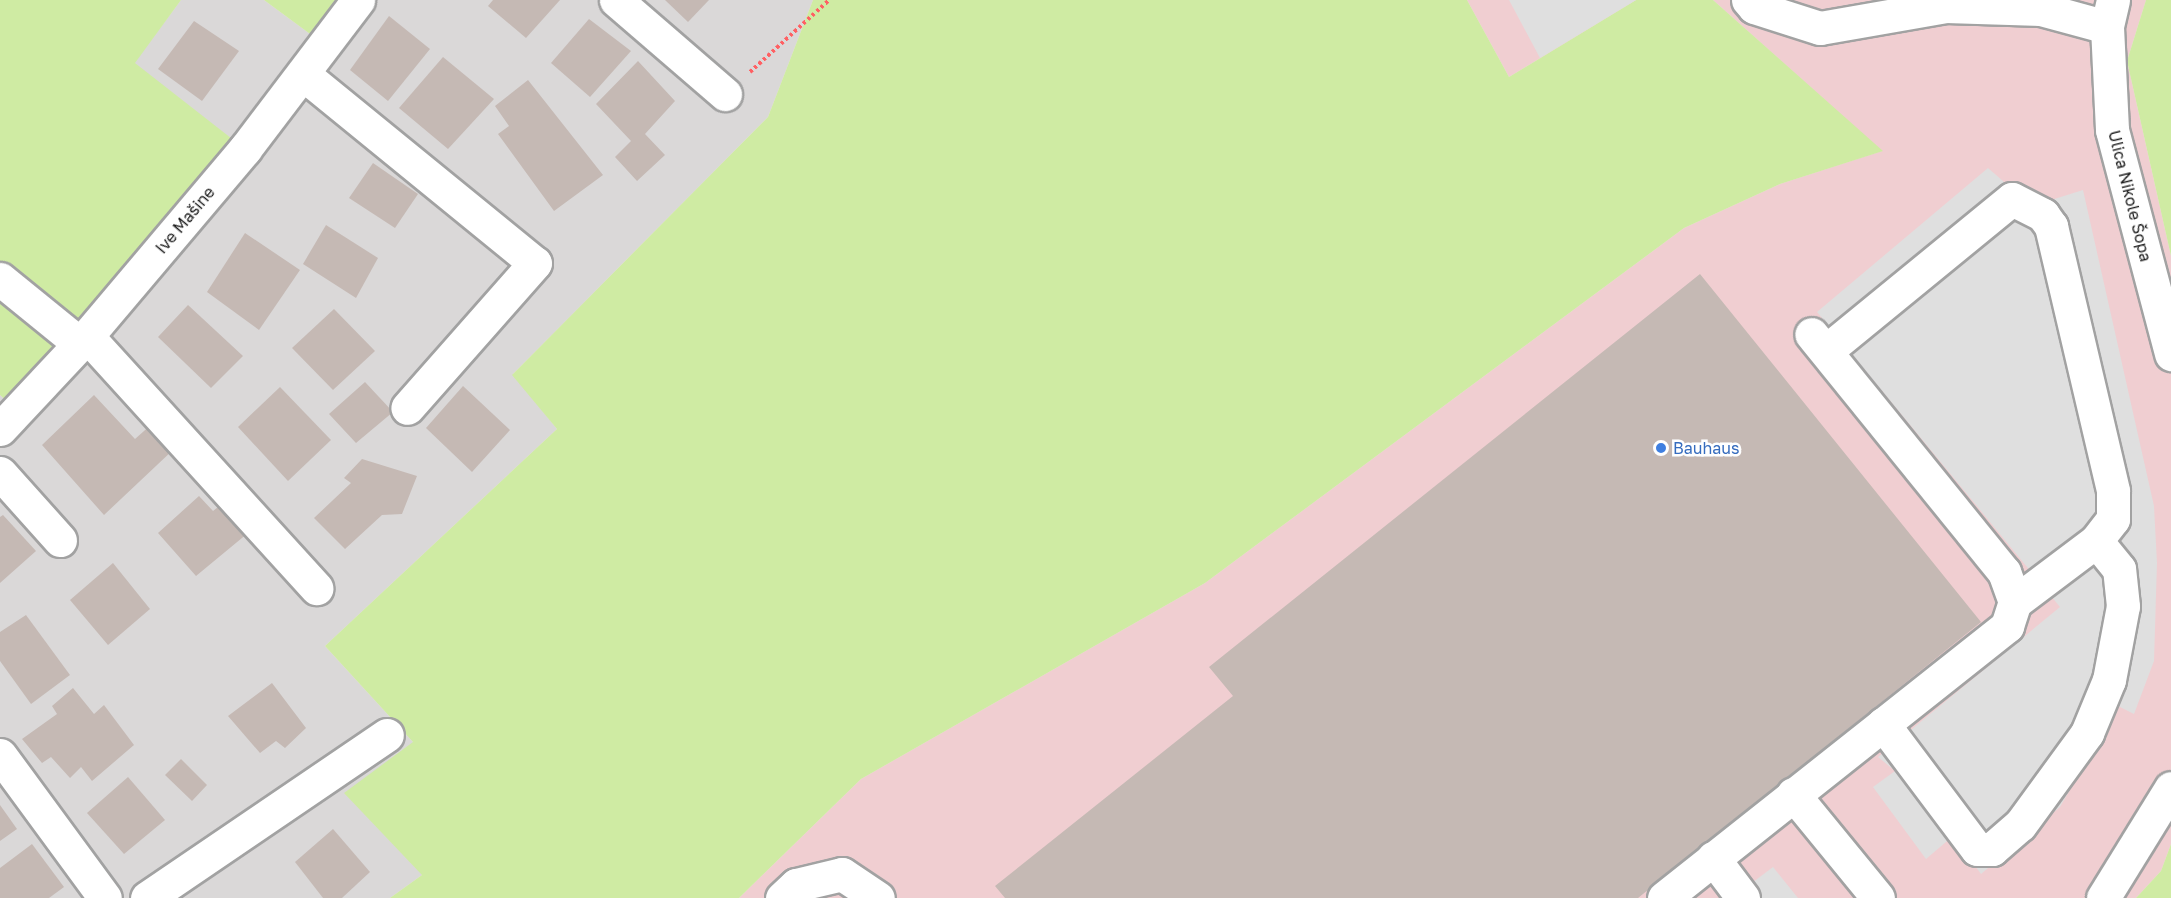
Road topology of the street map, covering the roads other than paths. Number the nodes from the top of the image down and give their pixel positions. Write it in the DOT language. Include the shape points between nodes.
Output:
graph roads {
  1 [pos="358,0"];
  2 [pos="616,0"];
  3 [pos="1748,0"];
  4 [pos="2110,14"];
  5 [pos="303,74"];
  6 [pos="725,94"];
  7 [pos="0,279"];
  8 [pos="83,340"];
  9 [pos="2171,354"];
  10 [pos="407,408"];
  11 [pos="0,429"];
  12 [pos="0,473"];
  13 [pos="60,540"];
  14 [pos="2096,541"];
  15 [pos="316,588"];
  16 [pos="2015,602"];
  17 [pos="1883,724"];
  18 [pos="387,735"];
  19 [pos="0,755"];
  20 [pos="2171,788"];
  21 [pos="1793,794"];
  22 [pos="1713,858"];
  23 [pos="105,898"];
  24 [pos="147,898"];
  25 [pos="782,898"];
  26 [pos="878,898"];
  27 [pos="1664,898"];
  28 [pos="1743,898"];
  29 [pos="1878,898"];
  30 [pos="2103,898"];
  1 -- 5 [label="street, Ive Mašine"];
  2 -- 6 [label="street"];
  3 -- 4 [label="street" via="1754,7 1820,28 1946,6"];
  4 -- 9 [label="street, Ulica Nikole Šopa" via="2112,130"];
  5 -- 8 [label="street, Ive Mašine"];
  5 -- 10 [label="street" via="535,263"];
  7 -- 8 [label="street"];
  8 -- 11 [label="street, Ive Mašine"];
  8 -- 15 [label="street"];
  12 -- 13 [label="street"];
  14 -- 16 [label="street"];
  14 -- 16 [label="street" via="2113,519 2113,491 2050,226 2043,215 2012,199 1818,342 2004,572"];
  14 -- 17 [label="street" via="2119,568 2123,606 2109,680 2087,733 2020,825 1992,849 1977,849"];
  16 -- 17 [label="street" via="2007,626"];
  17 -- 21 [label="street"];
  18 -- 24 [label="street"];
  19 -- 23 [label="street"];
  20 -- 30 [label="street"];
  21 -- 22 [label="street"];
  21 -- 29 [label="street"];
  22 -- 27 [label="street"];
  22 -- 28 [label="street"];
  25 -- 26 [label="street" via="796,885 842,874"];
}
